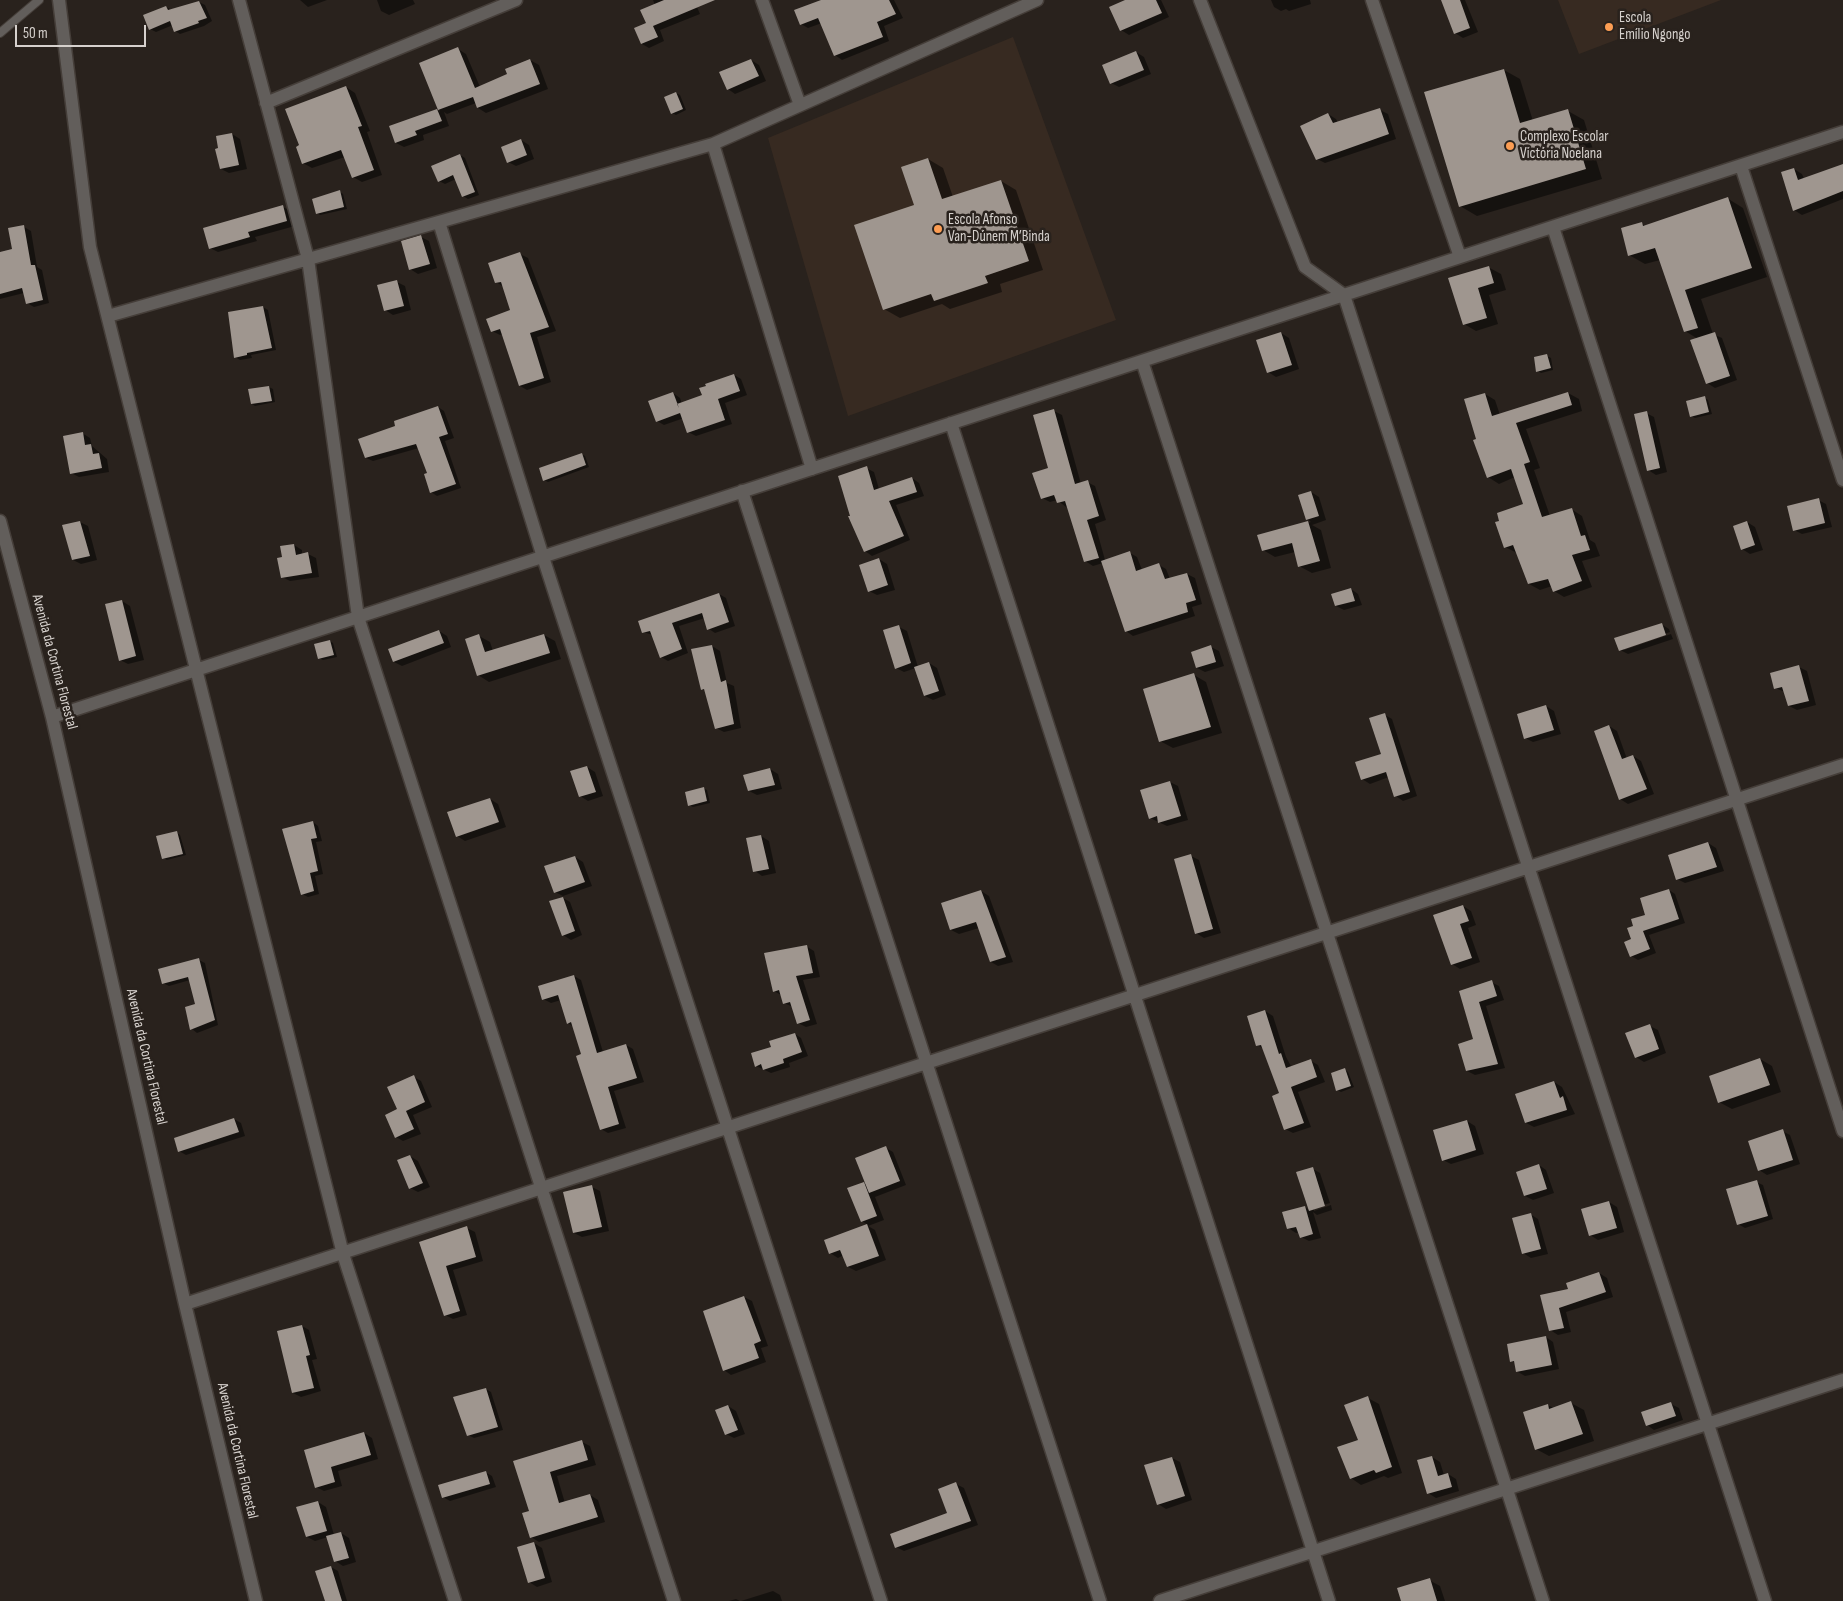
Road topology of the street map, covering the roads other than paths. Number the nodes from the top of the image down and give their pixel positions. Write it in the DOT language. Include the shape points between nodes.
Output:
graph roads {
  1 [pos="39,0"];
  2 [pos="60,0"];
  3 [pos="238,0"];
  4 [pos="516,0"];
  5 [pos="762,0"];
  6 [pos="1037,0"];
  7 [pos="1200,0"];
  8 [pos="1372,0"];
  9 [pos="0,33"];
  10 [pos="266,103"];
  11 [pos="800,105"];
  12 [pos="1843,132"];
  13 [pos="713,144"];
  14 [pos="1741,166"];
  15 [pos="439,222"];
  16 [pos="1553,227"];
  17 [pos="1460,257"];
  18 [pos="308,259"];
  19 [pos="1344,295"];
  20 [pos="108,316"];
  21 [pos="1142,361"];
  22 [pos="951,423"];
  23 [pos="812,469"];
  24 [pos="1843,480"];
  25 [pos="742,491"];
  26 [pos="0,521"];
  27 [pos="543,557"];
  28 [pos="358,617"];
  29 [pos="196,670"];
  30 [pos="52,717"];
  31 [pos="1843,765"];
  32 [pos="1737,800"];
  33 [pos="1529,867"];
  34 [pos="1326,933"];
  35 [pos="1134,995"];
  36 [pos="927,1063"];
  37 [pos="728,1128"];
  38 [pos="1843,1131"];
  39 [pos="542,1188"];
  40 [pos="343,1254"];
  41 [pos="185,1304"];
  42 [pos="1843,1380"];
  43 [pos="1708,1424"];
  44 [pos="1506,1489"];
  45 [pos="1313,1552"];
  46 [pos="256,1601"];
  47 [pos="455,1601"];
  48 [pos="674,1601"];
  49 [pos="881,1601"];
  50 [pos="1100,1601"];
  51 [pos="1160,1601"];
  52 [pos="1329,1601"];
  53 [pos="1543,1601"];
  54 [pos="1764,1601"];
  1 -- 9 [label="lane"];
  2 -- 20 [label="street" via="90,247"];
  3 -- 10 [label="street"];
  4 -- 10 [label="street"];
  5 -- 11 [label="street"];
  6 -- 11 [label="street"];
  7 -- 19 [label="street" via="1305,268"];
  8 -- 17 [label="street"];
  10 -- 18 [label="street"];
  11 -- 13 [label="street"];
  12 -- 14 [label="street"];
  13 -- 15 [label="street"];
  13 -- 23 [label="street"];
  14 -- 16 [label="street"];
  14 -- 24 [label="street"];
  15 -- 18 [label="street"];
  15 -- 27 [label="street"];
  16 -- 17 [label="street"];
  16 -- 32 [label="street"];
  17 -- 19 [label="street"];
  18 -- 20 [label="street"];
  18 -- 28 [label="street"];
  19 -- 21 [label="street"];
  19 -- 33 [label="street"];
  20 -- 29 [label="street"];
  21 -- 22 [label="street"];
  21 -- 34 [label="street"];
  22 -- 23 [label="street"];
  22 -- 35 [label="street"];
  23 -- 25 [label="street"];
  25 -- 27 [label="street"];
  25 -- 36 [label="street"];
  26 -- 30 [label="street, Avenida da Cortina Florestal"];
  27 -- 28 [label="street"];
  27 -- 37 [label="street"];
  28 -- 29 [label="street"];
  28 -- 39 [label="street"];
  29 -- 30 [label="street"];
  29 -- 40 [label="street"];
  30 -- 41 [label="street, Avenida da Cortina Florestal"];
  31 -- 32 [label="street"];
  32 -- 33 [label="street"];
  32 -- 38 [label="street"];
  33 -- 34 [label="street"];
  33 -- 43 [label="street"];
  34 -- 35 [label="street"];
  34 -- 44 [label="street"];
  35 -- 36 [label="street"];
  35 -- 45 [label="street"];
  36 -- 37 [label="street"];
  36 -- 50 [label="street"];
  37 -- 39 [label="street"];
  37 -- 49 [label="street"];
  39 -- 40 [label="street"];
  39 -- 48 [label="street"];
  40 -- 41 [label="street"];
  40 -- 47 [label="street"];
  41 -- 46 [label="street, Avenida da Cortina Florestal"];
  42 -- 43 [label="street"];
  43 -- 44 [label="street"];
  43 -- 54 [label="street"];
  44 -- 45 [label="street"];
  44 -- 53 [label="street"];
  45 -- 51 [label="street"];
  45 -- 52 [label="street"];
}
